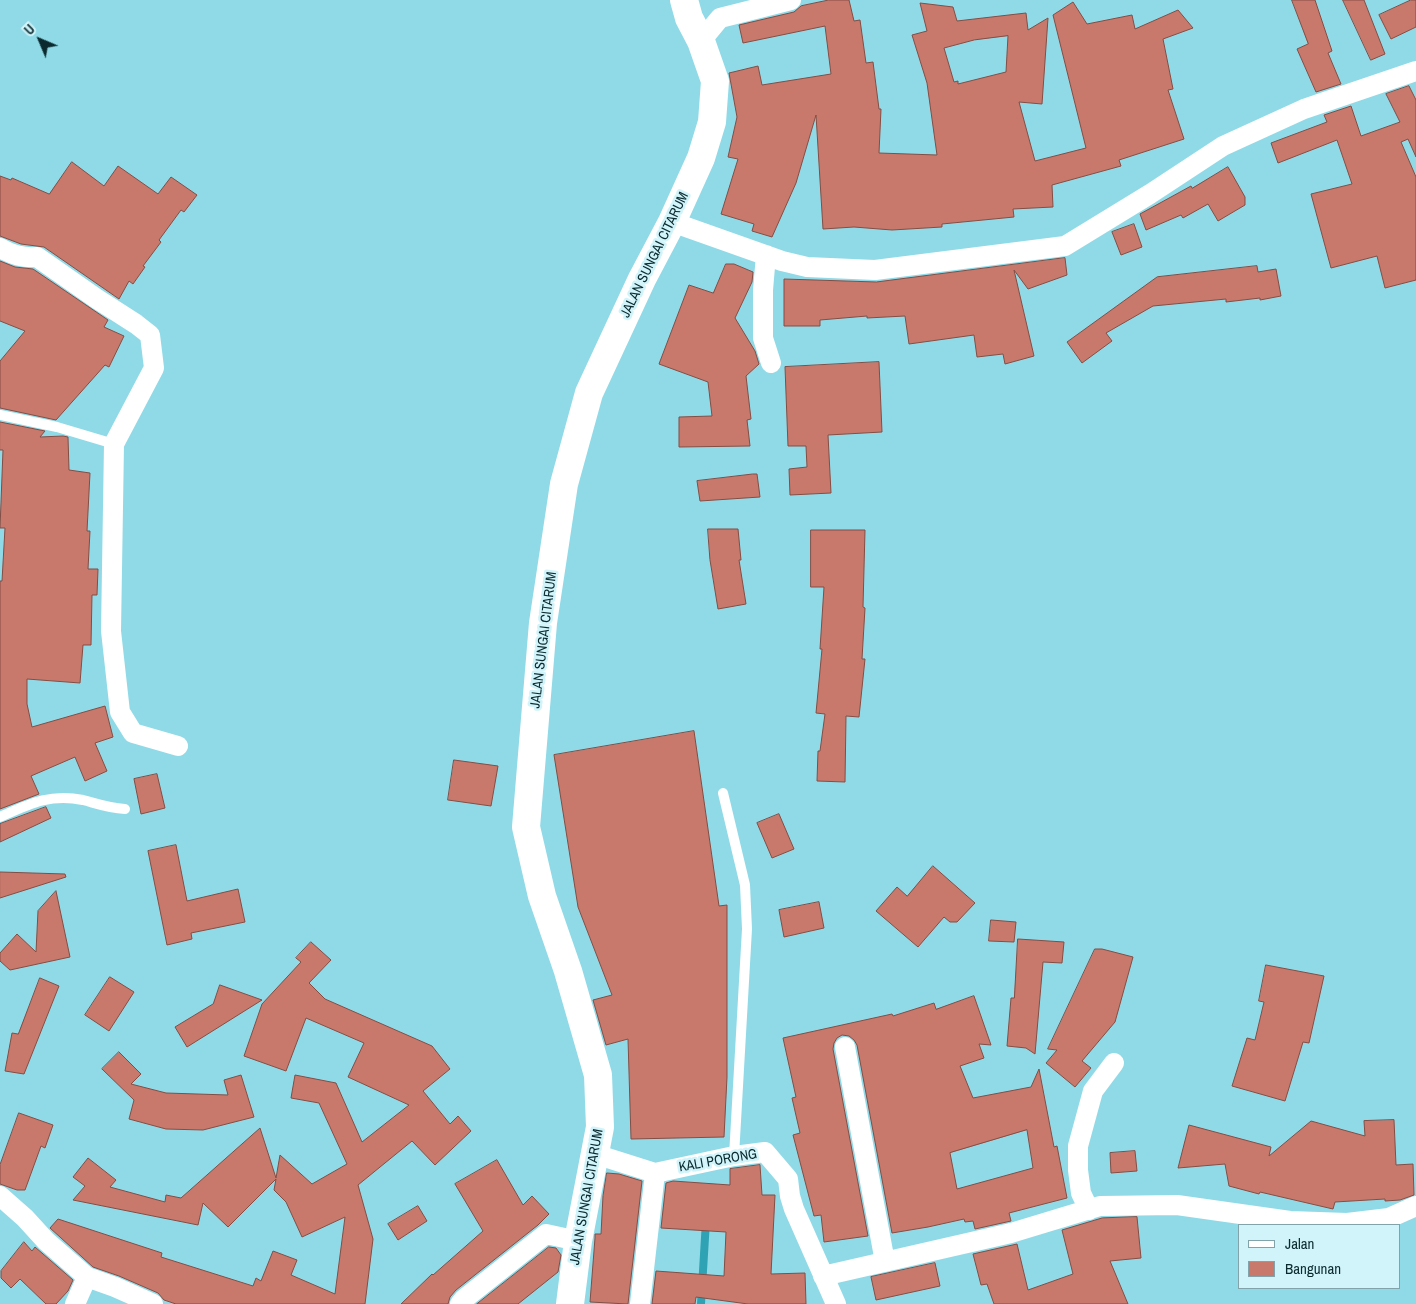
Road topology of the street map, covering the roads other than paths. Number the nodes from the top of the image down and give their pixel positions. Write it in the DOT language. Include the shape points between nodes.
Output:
graph roads {
  1 [pos="684,0"];
  2 [pos="791,0"];
  3 [pos="700,41"];
  4 [pos="1416,71"];
  5 [pos="672,222"];
  6 [pos="0,248"];
  7 [pos="766,255"];
  8 [pos="771,364"];
  9 [pos="0,415"];
  10 [pos="114,444"];
  11 [pos="178,746"];
  12 [pos="723,793"];
  13 [pos="125,808"];
  14 [pos="0,817"];
  15 [pos="845,1047"];
  16 [pos="1114,1063"];
  17 [pos="595,1154"];
  18 [pos="734,1156"];
  19 [pos="655,1173"];
  20 [pos="0,1196"];
  21 [pos="1416,1206"];
  22 [pos="1089,1210"];
  23 [pos="578,1242"];
  24 [pos="885,1262"];
  25 [pos="823,1276"];
  26 [pos="87,1277"];
  27 [pos="75,1304"];
  28 [pos="153,1304"];
  29 [pos="460,1304"];
  30 [pos="570,1304"];
  31 [pos="640,1304"];
  32 [pos="836,1304"];
  1 -- 3 [label="street, JALAN SUNGAI CITARUM"];
  2 -- 3 [label="street" via="720,18"];
  3 -- 5 [label="street, JALAN SUNGAI CITARUM" via="715,80 712,122 701,158"];
  4 -- 7 [label="street" via="1304,109 1223,146 1065,246 875,270 807,268"];
  5 -- 7 [label="street"];
  5 -- 17 [label="street, JALAN SUNGAI CITARUM" via="589,393 564,484 543,622 526,827 542,896 598,1075 600,1127"];
  6 -- 10 [label="street" via="15,256 37,257 150,336 154,368"];
  7 -- 8 [label="street" via="763,338"];
  9 -- 10 [label="lane"];
  10 -- 11 [label="street" via="111,631 120,712 133,733"];
  12 -- 18 [label="lane" via="745,885 747,929"];
  13 -- 14 [label="lane" via="48,798"];
  15 -- 24 [label="street"];
  16 -- 22 [label="street" via="1093,1091 1078,1146 1081,1193"];
  17 -- 19 [label="street, KALI PORONG"];
  17 -- 23 [label="street, JALAN SUNGAI CITARUM"];
  18 -- 19 [label="street, KALI PORONG"];
  18 -- 25 [label="street, KALI PORONG" via="765,1152 788,1179 790,1196"];
  19 -- 31 [label="street"];
  20 -- 26 [label="street"];
  21 -- 22 [label="street" via="1389,1218 1347,1223 1290,1221 1177,1205 1100,1206"];
  22 -- 24 [label="street" via="1011,1233"];
  23 -- 29 [label="street" via="546,1234"];
  23 -- 30 [label="street, JALAN SUNGAI CITARUM"];
  24 -- 25 [label="street"];
  25 -- 32 [label="street, KALI PORONG"];
  26 -- 27 [label="street"];
  26 -- 28 [label="street"];
}
